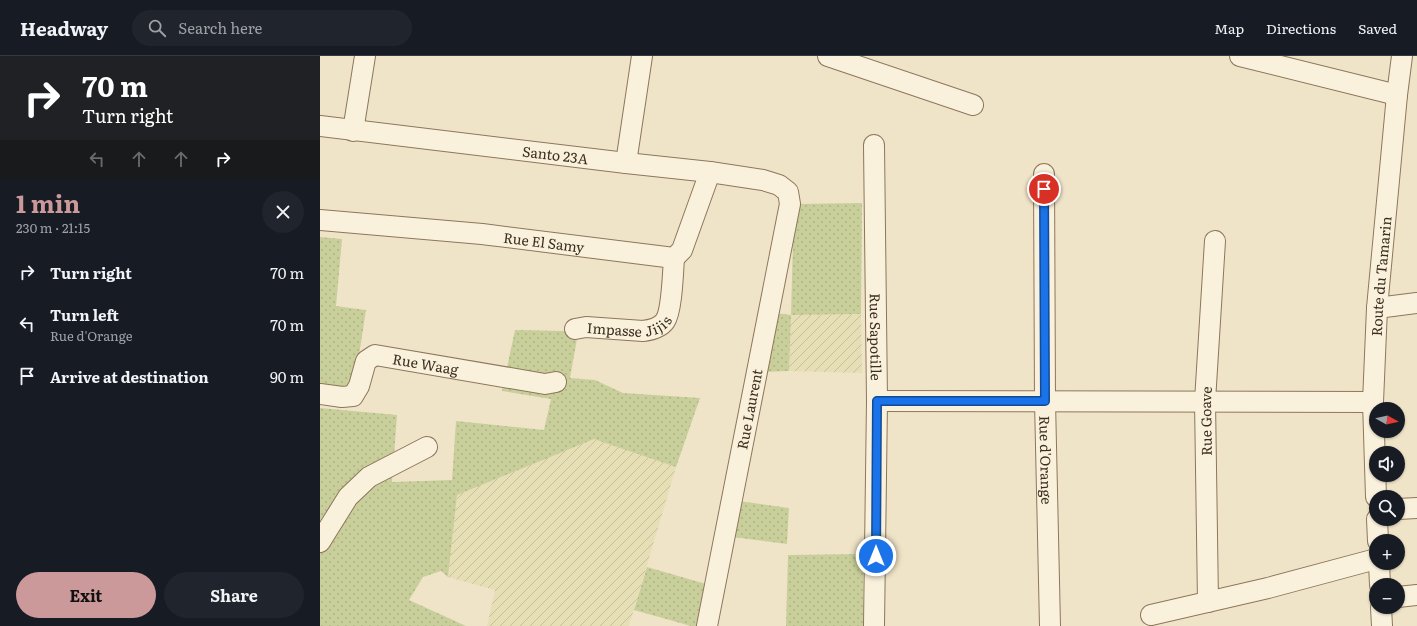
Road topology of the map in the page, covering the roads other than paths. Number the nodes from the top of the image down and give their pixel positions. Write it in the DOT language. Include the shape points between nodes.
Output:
graph roads {
  1 [pos="365,56"];
  2 [pos="642,56"];
  3 [pos="828,56"];
  4 [pos="1240,56"];
  5 [pos="1402,56"];
  6 [pos="1397,95"];
  7 [pos="973,105"];
  8 [pos="320,126"];
  9 [pos="353,131"];
  10 [pos="874,145"];
  11 [pos="626,163"];
  12 [pos="710,172"];
  13 [pos="1044,174"];
  14 [pos="788,192"];
  15 [pos="320,220"];
  16 [pos="1215,241"];
  17 [pos="674,258"];
  18 [pos="1417,303"];
  19 [pos="1377,308"];
  20 [pos="575,329"];
  21 [pos="556,382"];
  22 [pos="320,394"];
  23 [pos="877,401"];
  24 [pos="1045,401"];
  25 [pos="1205,401"];
  26 [pos="1373,402"];
  27 [pos="1374,438"];
  28 [pos="427,447"];
  29 [pos="1376,490"];
  30 [pos="1417,508"];
  31 [pos="1405,509"];
  32 [pos="320,542"];
  33 [pos="1369,561"];
  34 [pos="1417,595"];
  35 [pos="1405,596"];
  36 [pos="1208,602"];
  37 [pos="1381,614"];
  38 [pos="1151,615"];
  39 [pos="706,626"];
  40 [pos="874,626"];
  41 [pos="1050,626"];
  42 [pos="1382,626"];
  1 -- 9 [label="street"];
  2 -- 11 [label="street"];
  3 -- 7 [label="street"];
  4 -- 6 [label="street"];
  5 -- 6 [label="street, Route du Tamarin"];
  6 -- 19 [label="street, Route du Tamarin"];
  8 -- 9 [label="street, Santo 23A"];
  9 -- 11 [label="street, Santo 23A"];
  10 -- 23 [label="street, Rue Sapotille"];
  11 -- 12 [label="street, Santo 23A"];
  12 -- 14 [label="street, Santo 23A" via="763,180 779,185"];
  12 -- 17 [label="street" via="682,250"];
  13 -- 24 [label="street, Rue d'Orange"];
  14 -- 39 [label="street, Rue Laurent" via="788,218"];
  15 -- 17 [label="street, Rue El Samy" via="482,234"];
  16 -- 25 [label="street, Rue Goave"];
  17 -- 20 [label="street, Impasse Jijis" via="669,310 666,320 660,326 643,331 586,327"];
  18 -- 19 [label="street"];
  19 -- 26 [label="street, Route du Tamarin"];
  21 -- 22 [label="street, Rue Waag" via="545,384 375,355 366,361 359,386 353,396"];
  23 -- 24 [label="street"];
  23 -- 40 [label="street, Rue Sapotille"];
  24 -- 25 [label="street"];
  24 -- 41 [label="street, Rue d'Orange"];
  25 -- 26 [label="street"];
  25 -- 36 [label="street, Rue Goave"];
  27 -- 29 [label="street, Route du Tamarin"];
  28 -- 32 [label="street" via="369,477 348,497"];
  30 -- 31 [label="street"];
  33 -- 36 [label="street"];
  34 -- 35 [label="street"];
  36 -- 38 [label="street"];
  37 -- 42 [label="street"];
}
